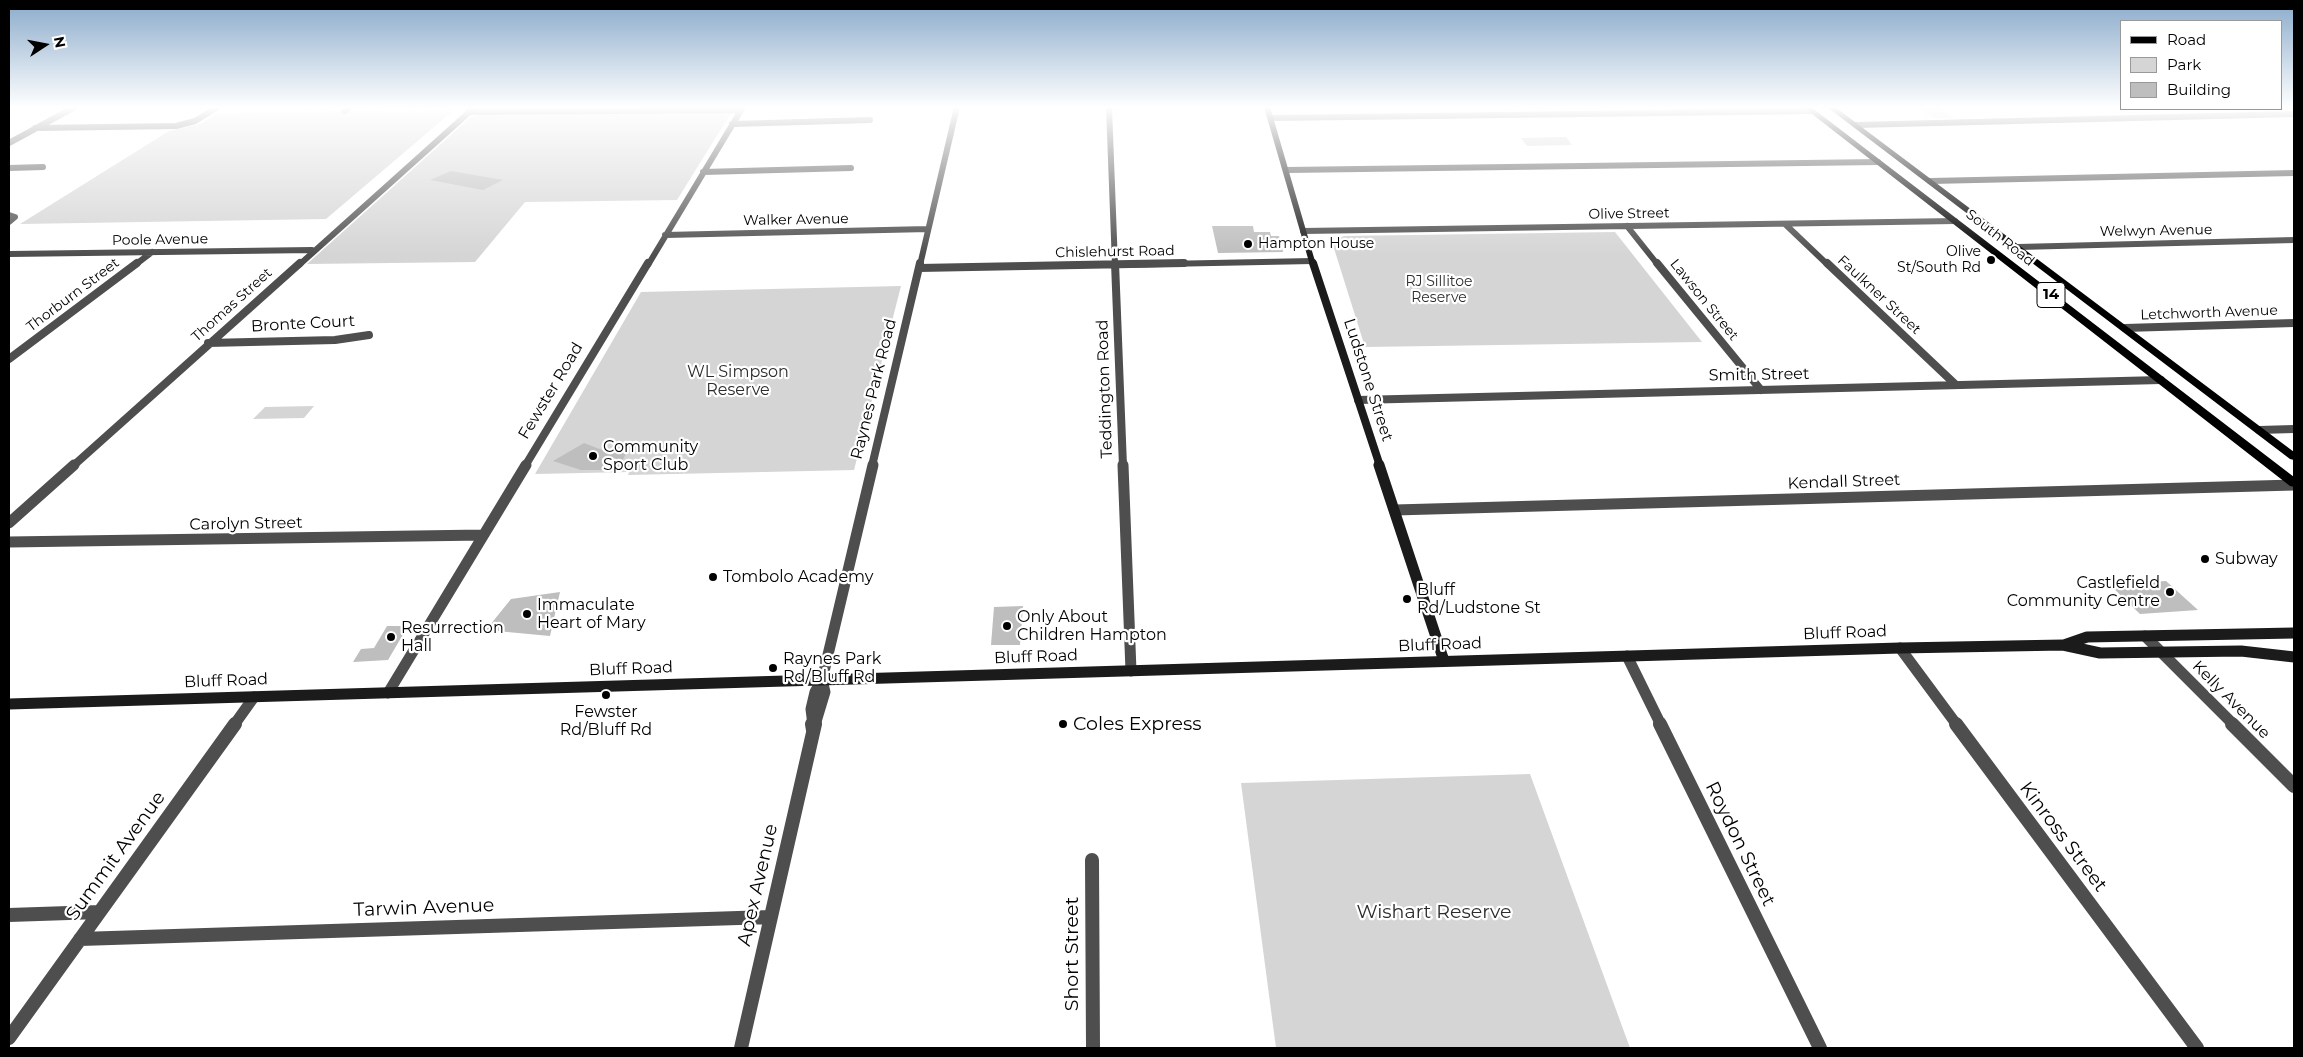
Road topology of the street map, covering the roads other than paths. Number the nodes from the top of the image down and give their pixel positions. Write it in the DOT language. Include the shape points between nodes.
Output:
graph roads {
  1 [pos="418,156"];
  2 [pos="712,156"];
  3 [pos="945,156"];
  4 [pos="1111,156"];
  5 [pos="1282,156"];
  6 [pos="1871,156"];
  7 [pos="1897,156"];
  8 [pos="1878,162"];
  9 [pos="43,167"];
  10 [pos="9,168"];
  11 [pos="851,168"];
  12 [pos="1286,170"];
  13 [pos="703,172"];
  14 [pos="2294,173"];
  15 [pos="1930,181"];
  16 [pos="9,215"];
  17 [pos="1955,221"];
  18 [pos="1983,221"];
  19 [pos="9,222"];
  20 [pos="1785,224"];
  21 [pos="1627,226"];
  22 [pos="928,229"];
  23 [pos="1303,231"];
  24 [pos="665,235"];
  25 [pos="2294,240"];
  26 [pos="2018,247"];
  27 [pos="312,250"];
  28 [pos="152,252"];
  29 [pos="9,254"];
  30 [pos="1312,261"];
  31 [pos="1115,264"];
  32 [pos="919,268"];
  33 [pos="2294,323"];
  34 [pos="2125,328"];
  35 [pos="369,335"];
  36 [pos="208,343"];
  37 [pos="9,359"];
  38 [pos="2161,380"];
  39 [pos="1956,385"];
  40 [pos="1761,390"];
  41 [pos="1358,400"];
  42 [pos="2294,429"];
  43 [pos="2259,430"];
  44 [pos="2294,457"];
  45 [pos="2294,484"];
  46 [pos="1395,510"];
  47 [pos="9,524"];
  48 [pos="483,535"];
  49 [pos="9,542"];
  50 [pos="2294,629"];
  51 [pos="2270,633"];
  52 [pos="2294,633"];
  53 [pos="2145,636"];
  54 [pos="2064,645"];
  55 [pos="1900,648"];
  56 [pos="2162,653"];
  57 [pos="1627,656"];
  58 [pos="2294,657"];
  59 [pos="1444,661"];
  60 [pos="1131,671"];
  61 [pos="822,680"];
  62 [pos="388,693"];
  63 [pos="254,697"];
  64 [pos="9,704"];
  65 [pos="2294,786"];
  66 [pos="1092,860"];
  67 [pos="99,912"];
  68 [pos="9,915"];
  69 [pos="770,917"];
  70 [pos="80,939"];
  71 [pos="9,1038"];
  72 [pos="741,1048"];
  73 [pos="1093,1048"];
  74 [pos="1820,1048"];
  75 [pos="2197,1048"];
  1 -- 27 [label="street, Thomas Street"];
  2 -- 13 [label="street, Fewster Road"];
  3 -- 22 [label="street, Raynes Park Road"];
  4 -- 31 [label="street, Teddington Road"];
  5 -- 12 [label="main road, Ludstone Street"];
  6 -- 8 [label="main road, South Road / 14"];
  7 -- 15 [label="main road, South Road / 14"];
  8 -- 12 [label="street"];
  8 -- 17 [label="main road, South Road / 14"];
  9 -- 10 [label="street"];
  11 -- 13 [label="street"];
  12 -- 23 [label="main road, Ludstone Street"];
  13 -- 24 [label="street, Fewster Road"];
  14 -- 15 [label="street"];
  15 -- 18 [label="main road, South Road / 14"];
  16 -- 19 [label="street" via="15,217"];
  17 -- 18 [label="main road"];
  17 -- 20 [label="street, Olive Street"];
  17 -- 38 [label="main road, South Road / 14"];
  18 -- 26 [label="main road, South Road / 14"];
  20 -- 21 [label="street, Olive Street"];
  20 -- 39 [label="street, Faulkner Street"];
  21 -- 23 [label="street, Olive Street"];
  21 -- 40 [label="street, Lawson Street"];
  22 -- 24 [label="street, Walker Avenue"];
  22 -- 32 [label="street, Raynes Park Road"];
  23 -- 30 [label="main road, Ludstone Street"];
  24 -- 48 [label="street, Fewster Road"];
  25 -- 26 [label="street, Welwyn Avenue"];
  26 -- 34 [label="main road, South Road / 14"];
  27 -- 28 [label="street, Poole Avenue"];
  27 -- 36 [label="street, Thomas Street"];
  28 -- 29 [label="street, Poole Avenue"];
  28 -- 37 [label="street, Thorburn Street"];
  30 -- 31 [label="street, Chislehurst Road"];
  30 -- 41 [label="main road, Ludstone Street"];
  31 -- 32 [label="street, Chislehurst Road"];
  31 -- 60 [label="street, Teddington Road"];
  32 -- 61 [label="street, Raynes Park Road"];
  33 -- 34 [label="street, Letchworth Avenue"];
  34 -- 43 [label="main road, South Road / 14"];
  35 -- 36 [label="street, Bronte Court" via="335,340"];
  36 -- 47 [label="street, Thomas Street"];
  38 -- 39 [label="street, Smith Street"];
  38 -- 45 [label="main road, South Road / 14"];
  39 -- 40 [label="street, Smith Street"];
  40 -- 41 [label="street, Smith Street"];
  41 -- 46 [label="main road, Ludstone Street"];
  42 -- 43 [label="street"];
  43 -- 44 [label="main road, South Road / 14"];
  45 -- 46 [label="street, Kendall Street"];
  46 -- 59 [label="main road, Ludstone Street"];
  48 -- 49 [label="street, Carolyn Street"];
  48 -- 62 [label="street, Fewster Road"];
  50 -- 51 [label="street, Bluff Road"];
  51 -- 52 [label="main road, Bluff Road"];
  51 -- 53 [label="main road, Bluff Road"];
  53 -- 54 [label="main road, Bluff Road" via="2087,637"];
  53 -- 56 [label="street, Kelly Avenue"];
  54 -- 55 [label="main road, Bluff Road"];
  54 -- 56 [label="main road, Bluff Road" via="2100,652"];
  55 -- 57 [label="main road, Bluff Road"];
  55 -- 75 [label="street, Kinross Street"];
  56 -- 58 [label="main road, Bluff Road" via="2241,651"];
  56 -- 65 [label="street, Kelly Avenue"];
  57 -- 59 [label="main road, Bluff Road"];
  57 -- 74 [label="street, Roydon Street"];
  59 -- 60 [label="main road, Bluff Road"];
  60 -- 61 [label="main road, Bluff Road"];
  61 -- 62 [label="main road, Bluff Road"];
  61 -- 69 [label="street, Apex Avenue" via="825,692 813,730"];
  62 -- 63 [label="main road, Bluff Road"];
  63 -- 64 [label="main road, Bluff Road"];
  63 -- 67 [label="street, Summit Avenue"];
  66 -- 73 [label="street, Short Street"];
  67 -- 68 [label="street"];
  67 -- 70 [label="street, Summit Avenue"];
  69 -- 70 [label="street, Tarwin Avenue"];
  69 -- 72 [label="street, Apex Avenue"];
  70 -- 71 [label="street, Summit Avenue"];
}
